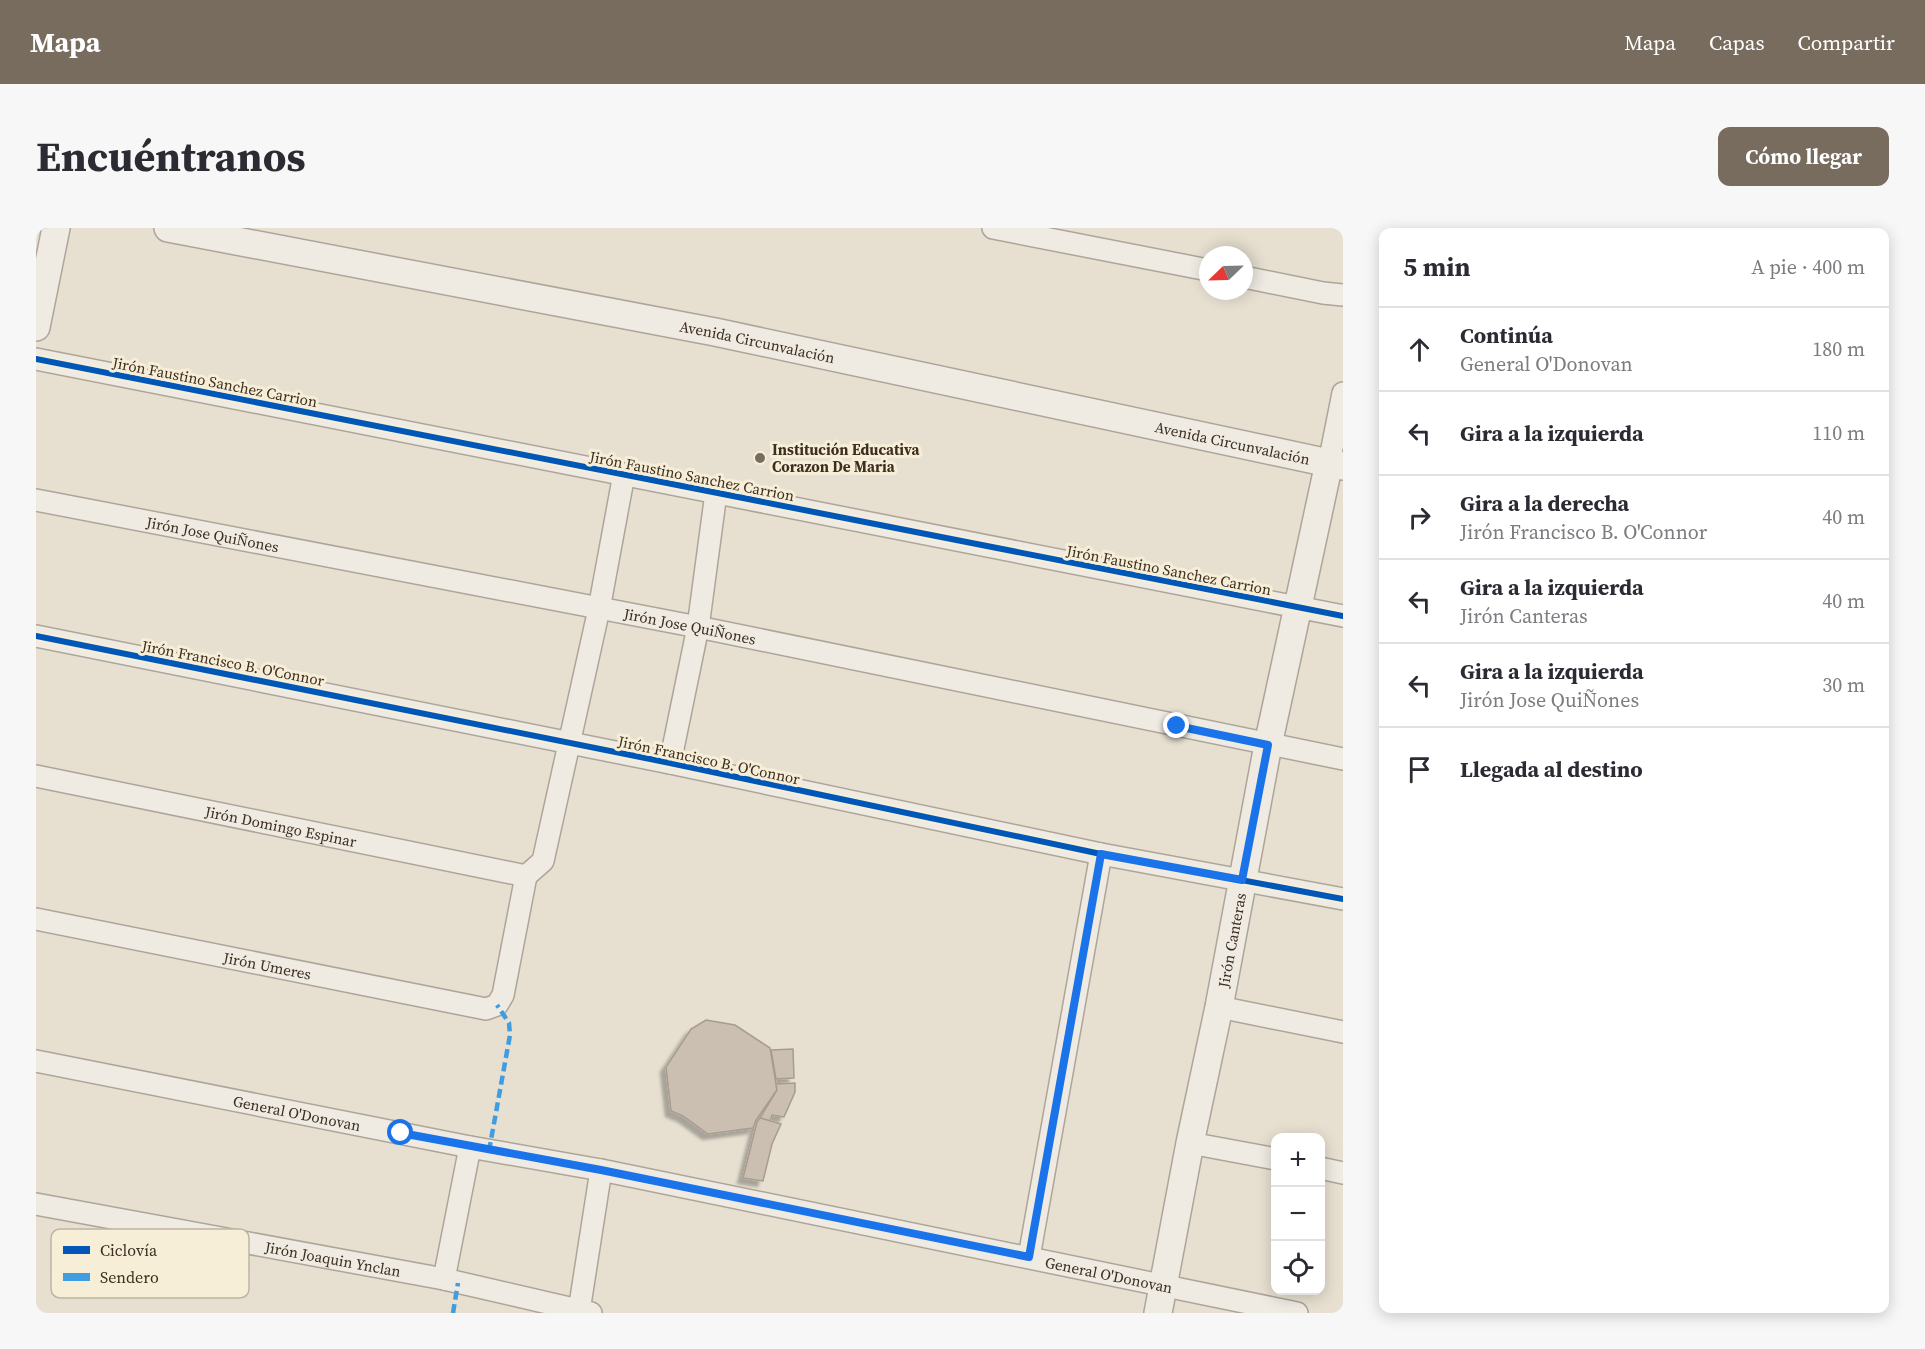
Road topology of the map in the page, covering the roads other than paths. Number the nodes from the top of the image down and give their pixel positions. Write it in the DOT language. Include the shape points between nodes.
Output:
graph roads {
  1 [pos="56,228"];
  2 [pos="168,228"];
  3 [pos="993,228"];
  4 [pos="1199,268"];
  5 [pos="1253,279"];
  6 [pos="1343,295"];
  7 [pos="36,327"];
  8 [pos="36,359"];
  9 [pos="1343,393"];
  10 [pos="1336,465"];
  11 [pos="624,474"];
  12 [pos="716,493"];
  13 [pos="36,500"];
  14 [pos="1297,607"];
  15 [pos="599,609"];
  16 [pos="1343,616"];
  17 [pos="698,627"];
  18 [pos="36,636"];
  19 [pos="570,744"];
  20 [pos="1268,745"];
  21 [pos="1343,759"];
  22 [pos="670,763"];
  23 [pos="36,776"];
  24 [pos="1101,854"];
  25 [pos="526,876"];
  26 [pos="1242,880"];
  27 [pos="1343,899"];
  28 [pos="36,919"];
  29 [pos="1219,1006"];
  30 [pos="1343,1032"];
  31 [pos="36,1060"];
  32 [pos="1190,1143"];
  33 [pos="470,1147"];
  34 [pos="1271,1159"];
  35 [pos="1325,1169"];
  36 [pos="601,1170"];
  37 [pos="1343,1173"];
  38 [pos="36,1204"];
  39 [pos="172,1229"];
  40 [pos="249,1243"];
  41 [pos="1029,1257"];
  42 [pos="444,1279"];
  43 [pos="1163,1285"];
  44 [pos="585,1312"];
  45 [pos="1158,1313"];
  46 [pos="1297,1313"];
  1 -- 7 [label="street"];
  2 -- 10 [label="street, Avenida Circunvalación" via="715,332"];
  3 -- 4 [label="street"];
  5 -- 6 [label="street"];
  8 -- 11 [label="street, Jirón Faustino Sanchez Carrion"];
  9 -- 10 [label="street, Jirón Canteras"];
  10 -- 14 [label="street, Jirón Canteras"];
  11 -- 12 [label="street, Jirón Faustino Sanchez Carrion"];
  11 -- 15 [label="street"];
  12 -- 14 [label="street, Jirón Faustino Sanchez Carrion"];
  12 -- 17 [label="street"];
  13 -- 15 [label="street, Jirón Jose QuiÑones"];
  14 -- 16 [label="street, Jirón Faustino Sanchez Carrion"];
  14 -- 20 [label="street, Jirón Canteras"];
  15 -- 17 [label="street, Jirón Jose QuiÑones"];
  15 -- 19 [label="street"];
  17 -- 20 [label="street, Jirón Jose QuiÑones"];
  17 -- 22 [label="street"];
  18 -- 19 [label="street, Jirón Francisco B. O'Connor"];
  19 -- 22 [label="street, Jirón Francisco B. O'Connor"];
  19 -- 25 [label="street" via="543,861"];
  20 -- 21 [label="street, Jirón Jose QuiÑones"];
  20 -- 26 [label="street, Jirón Canteras"];
  22 -- 24 [label="street, Jirón Francisco B. O'Connor"];
  23 -- 25 [label="street, Jirón Domingo Espinar"];
  24 -- 26 [label="street, Jirón Francisco B. O'Connor"];
  24 -- 41 [label="street"];
  25 -- 28 [label="street, Jirón Umeres" via="503,995 497,1005 486,1009"];
  26 -- 27 [label="street, Jirón Francisco B. O'Connor"];
  26 -- 29 [label="street, Jirón Canteras"];
  29 -- 30 [label="street"];
  29 -- 32 [label="street, Jirón Canteras"];
  31 -- 33 [label="street, General O'Donovan"];
  32 -- 34 [label="street"];
  32 -- 43 [label="street, Jirón Canteras"];
  33 -- 36 [label="street, General O'Donovan"];
  33 -- 42 [label="street"];
  35 -- 37 [label="street"];
  36 -- 41 [label="street, General O'Donovan"];
  36 -- 44 [label="street"];
  38 -- 39 [label="street, Jirón Joaquin Ynclan"];
  40 -- 42 [label="street, Jirón Joaquin Ynclan"];
  41 -- 43 [label="street, General O'Donovan"];
  42 -- 44 [label="street, Jirón Joaquin Ynclan"];
  43 -- 45 [label="street, Jirón Canteras"];
  43 -- 46 [label="street, General O'Donovan"];
}
